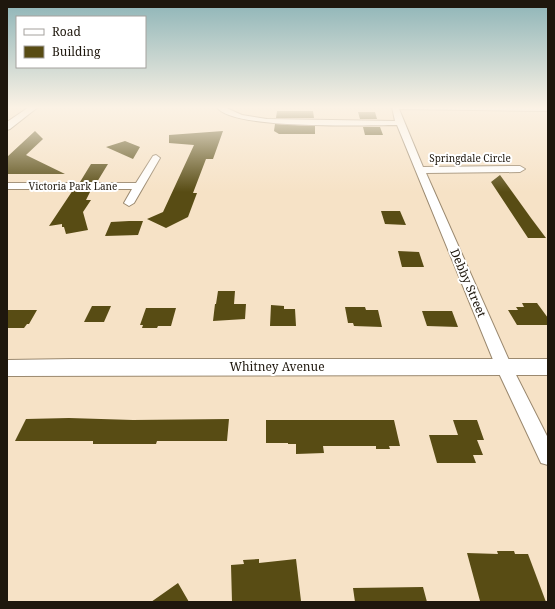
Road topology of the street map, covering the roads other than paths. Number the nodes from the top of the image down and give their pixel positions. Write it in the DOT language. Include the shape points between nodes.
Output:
graph roads {
  1 [pos="405,135"];
  2 [pos="156,158"];
  3 [pos="520,169"];
  4 [pos="420,170"];
  5 [pos="7,186"];
  6 [pos="139,186"];
  7 [pos="129,203"];
  8 [pos="7,368"];
  9 [pos="504,368"];
  10 [pos="548,368"];
  11 [pos="548,457"];
  1 -- 4 [label="street, Debby Street"];
  2 -- 6 [label="street, Victoria Park Lane"];
  3 -- 4 [label="street, Springdale Circle"];
  4 -- 9 [label="street, Debby Street"];
  5 -- 6 [label="street, Victoria Park Lane"];
  6 -- 7 [label="street, Victoria Park Lane"];
  8 -- 9 [label="main road, Whitney Avenue"];
  9 -- 10 [label="main road, Whitney Avenue"];
  9 -- 11 [label="street, Debby Street"];
}
